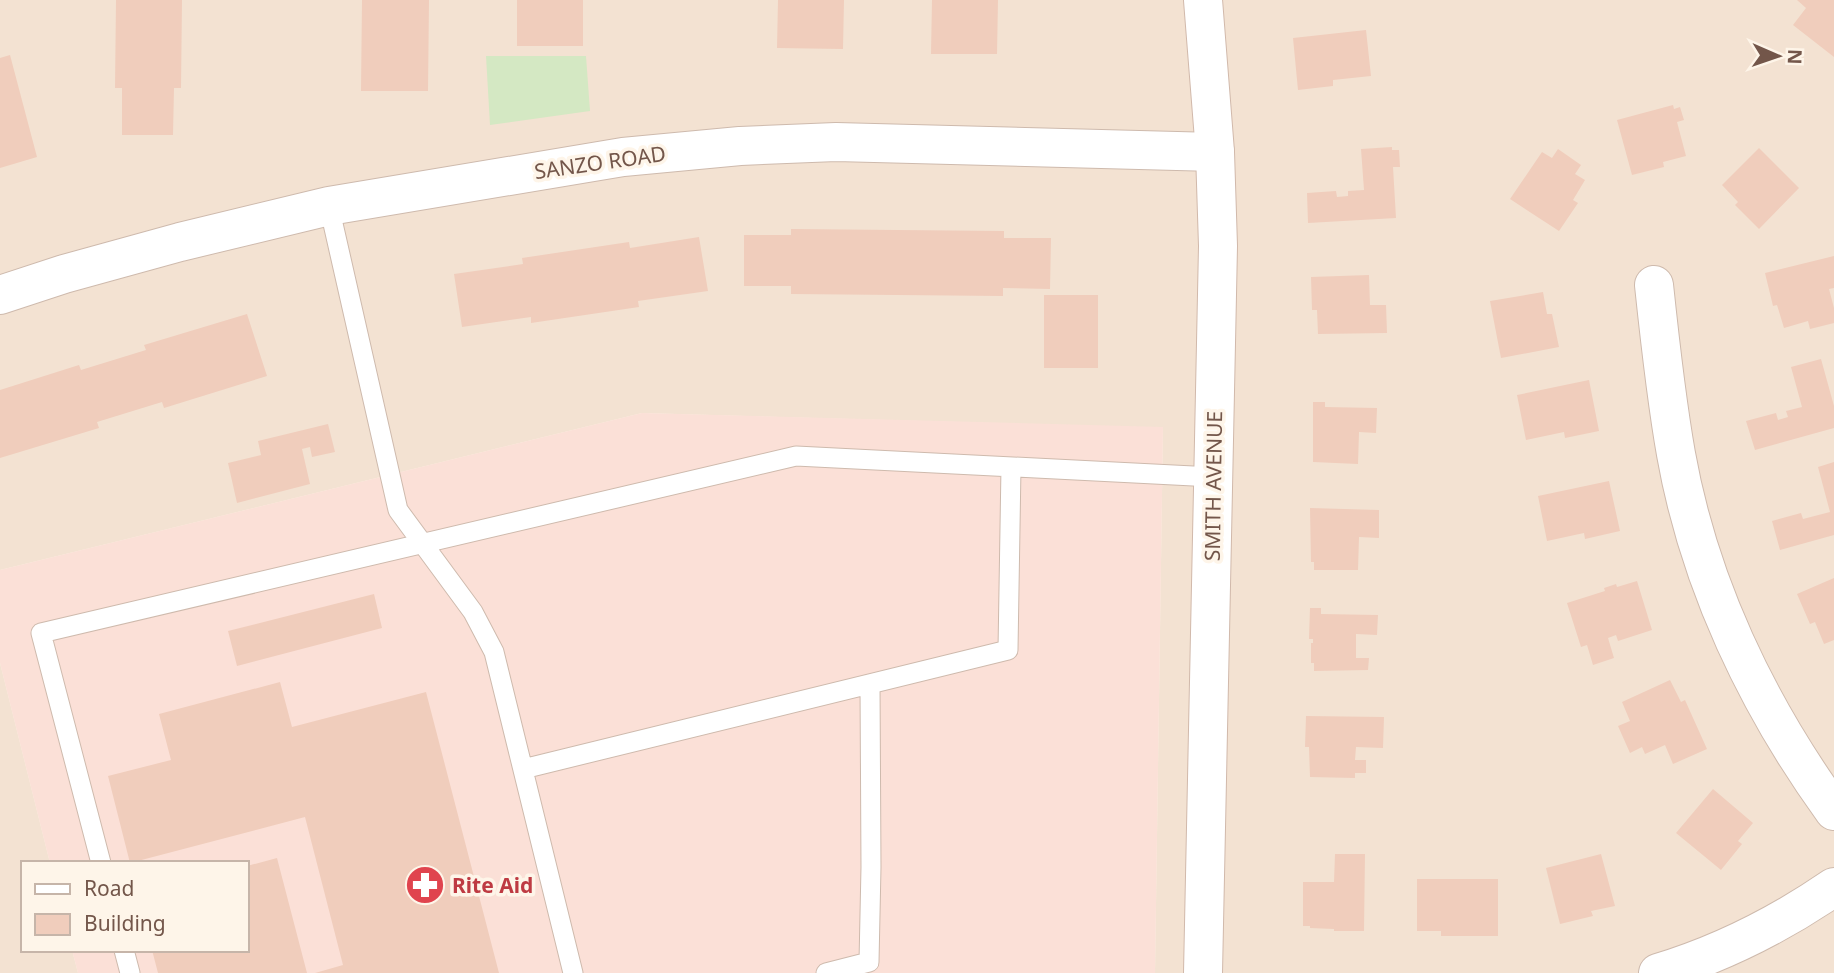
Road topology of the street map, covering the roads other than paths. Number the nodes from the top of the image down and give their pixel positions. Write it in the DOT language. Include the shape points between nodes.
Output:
graph roads {
  1 [pos="1203,0"];
  2 [pos="1215,152"];
  3 [pos="329,206"];
  4 [pos="1654,285"];
  5 [pos="0,295"];
  6 [pos="1012,467"];
  7 [pos="1213,477"];
  8 [pos="422,544"];
  9 [pos="870,684"];
  10 [pos="523,769"];
  11 [pos="1834,811"];
  12 [pos="100,861"];
  13 [pos="1834,887"];
  14 [pos="125,952"];
  15 [pos="130,973"];
  16 [pos="573,973"];
  17 [pos="826,973"];
  18 [pos="1203,973"];
  19 [pos="1658,973"];
  1 -- 2 [label="street, SMITH AVENUE"];
  2 -- 3 [label="street, SANZO ROAD" via="836,142 740,146 623,157"];
  2 -- 7 [label="street, SMITH AVENUE" via="1218,246"];
  3 -- 5 [label="street, SANZO ROAD" via="180,242"];
  3 -- 8 [label="lane" via="398,510"];
  4 -- 11 [label="street" via="1676,456 1713,589 1774,719"];
  6 -- 7 [label="lane"];
  6 -- 8 [label="lane" via="796,456"];
  6 -- 9 [label="lane" via="1008,650"];
  7 -- 18 [label="street, SMITH AVENUE"];
  8 -- 10 [label="lane" via="473,612 494,652"];
  8 -- 12 [label="lane" via="41,633"];
  9 -- 10 [label="lane"];
  9 -- 17 [label="lane" via="869,962"];
  10 -- 16 [label="lane"];
  13 -- 19 [label="street" via="1742,941"];
  14 -- 15 [label="lane"];
}
